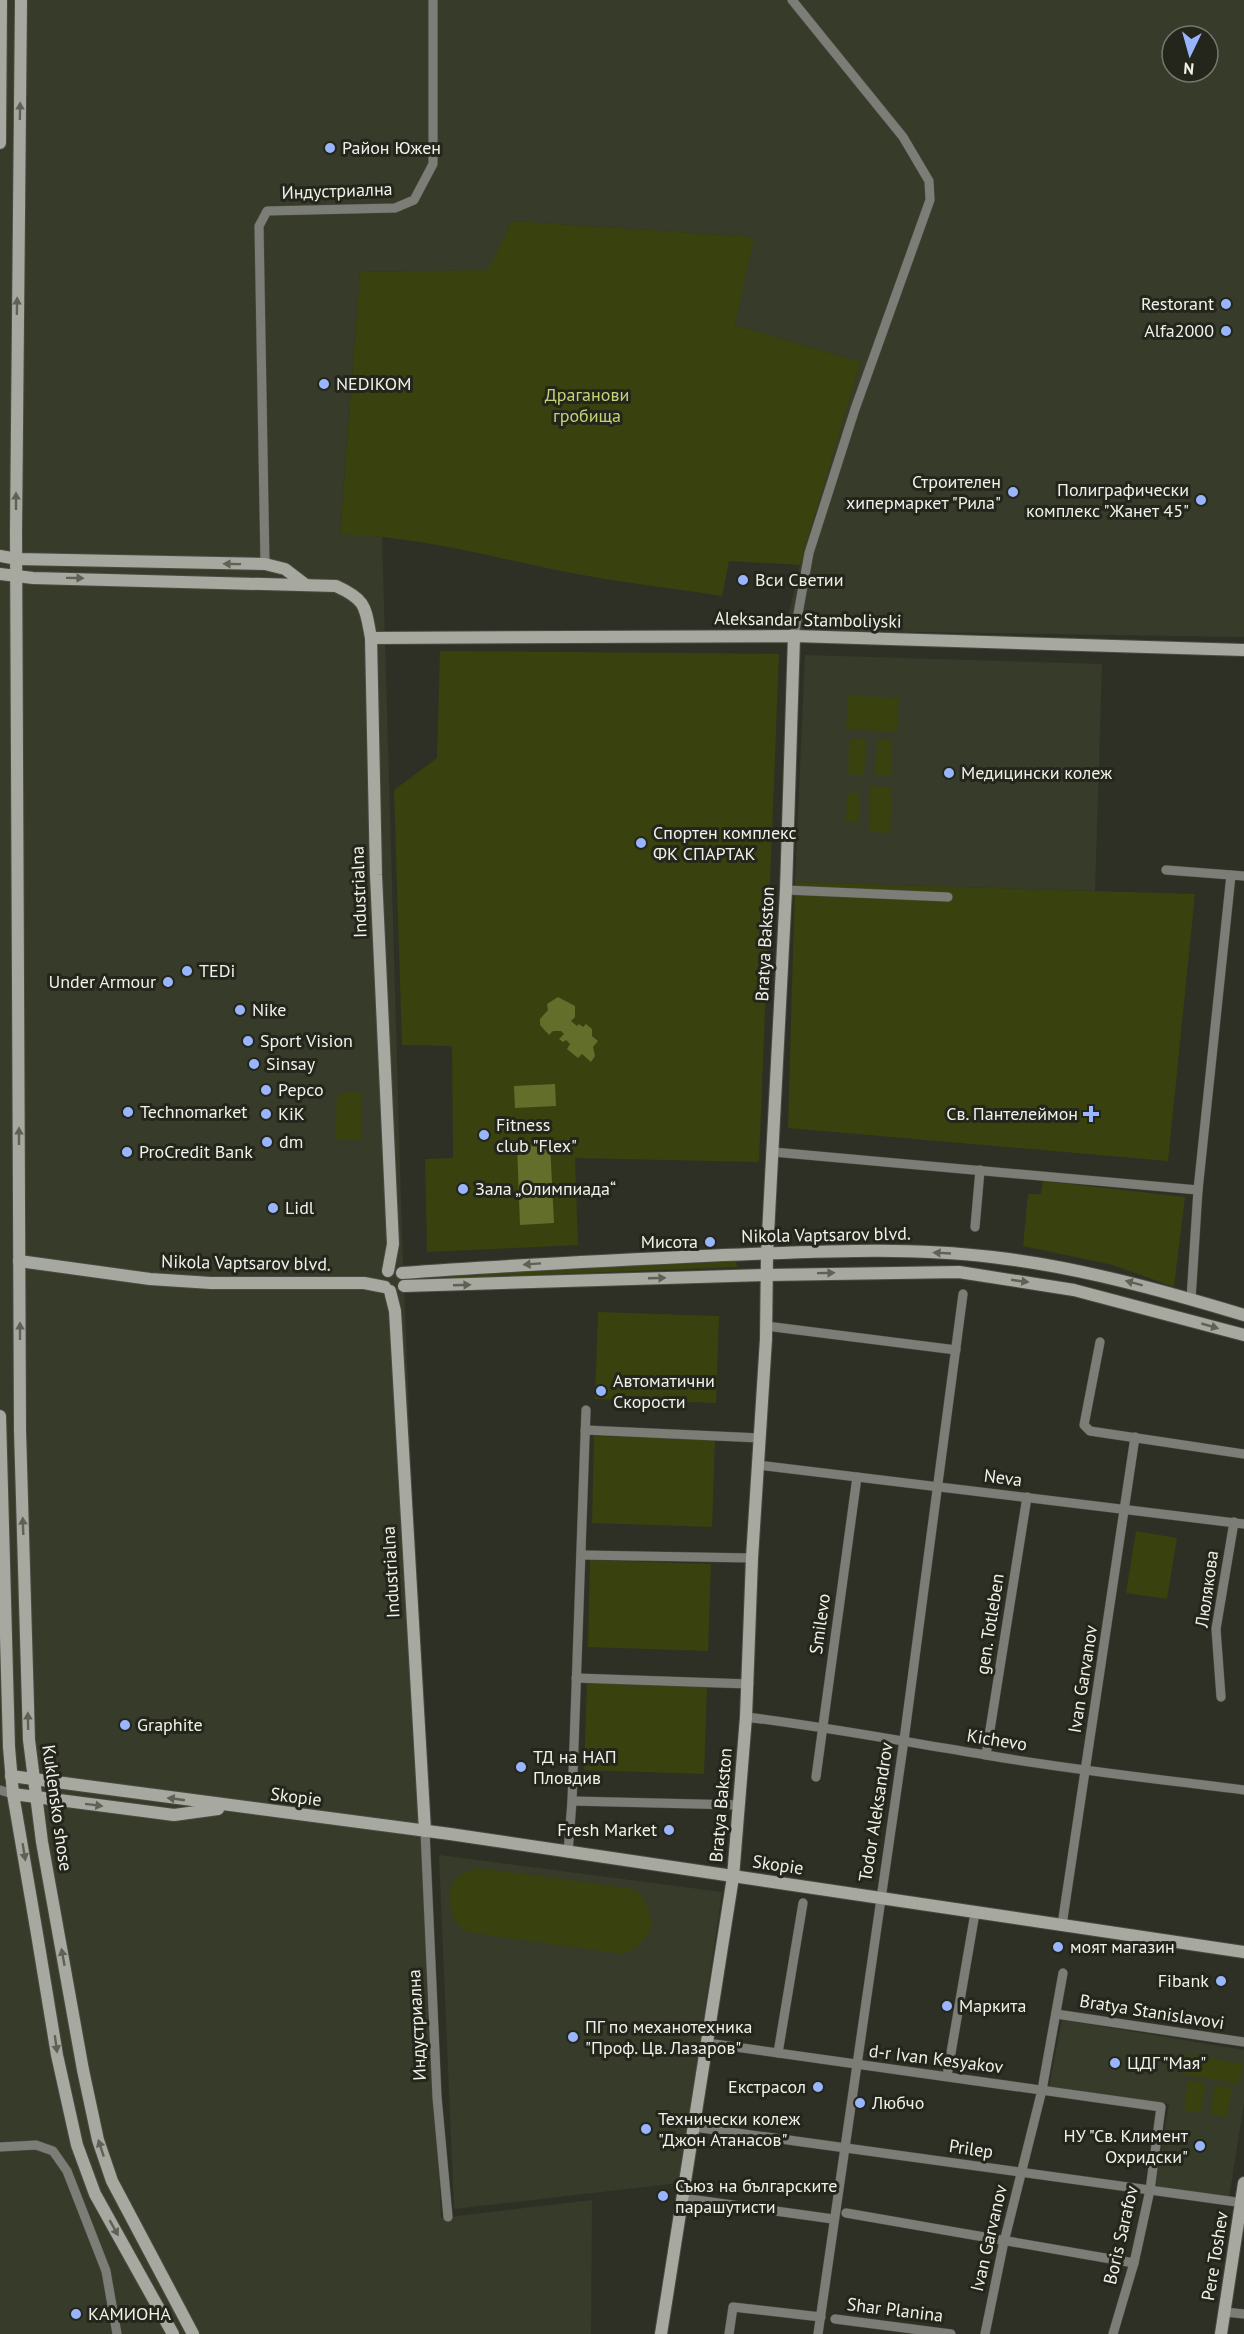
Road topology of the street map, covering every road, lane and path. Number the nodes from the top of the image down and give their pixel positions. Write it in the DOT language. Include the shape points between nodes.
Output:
graph roads {
  1 [pos="2,0"];
  2 [pos="21,0"];
  3 [pos="433,0"];
  4 [pos="792,0"];
  5 [pos="0,143"];
  6 [pos="0,556"];
  7 [pos="17,559"];
  8 [pos="265,564"];
  9 [pos="0,574"];
  10 [pos="17,577"];
  11 [pos="306,585"];
  12 [pos="794,636"];
  13 [pos="371,638"];
  14 [pos="1244,650"];
  15 [pos="1166,870"];
  16 [pos="1231,875"];
  17 [pos="1244,876"];
  18 [pos="786,890"];
  19 [pos="948,897"];
  20 [pos="773,1152"];
  21 [pos="980,1170"];
  22 [pos="1198,1190"];
  23 [pos="975,1227"];
  24 [pos="767,1254"];
  25 [pos="19,1261"];
  26 [pos="767,1275"];
  27 [pos="394,1281"];
  28 [pos="963,1294"];
  29 [pos="1191,1299"];
  30 [pos="1244,1315"];
  31 [pos="766,1326"];
  32 [pos="1244,1335"];
  33 [pos="1100,1342"];
  34 [pos="956,1350"];
  35 [pos="586,1410"];
  36 [pos="0,1416"];
  37 [pos="585,1430"];
  38 [pos="1135,1437"];
  39 [pos="760,1438"];
  40 [pos="1244,1454"];
  41 [pos="758,1465"];
  42 [pos="857,1477"];
  43 [pos="939,1486"];
  44 [pos="1027,1497"];
  45 [pos="1125,1509"];
  46 [pos="1239,1523"];
  47 [pos="581,1555"];
  48 [pos="752,1557"];
  49 [pos="576,1678"];
  50 [pos="749,1684"];
  51 [pos="1221,1697"];
  52 [pos="746,1717"];
  53 [pos="822,1727"];
  54 [pos="904,1740"];
  55 [pos="986,1755"];
  56 [pos="1086,1770"];
  57 [pos="6,1775"];
  58 [pos="816,1777"];
  59 [pos="33,1779"];
  60 [pos="0,1790"];
  61 [pos="1244,1790"];
  62 [pos="14,1794"];
  63 [pos="36,1798"];
  64 [pos="572,1801"];
  65 [pos="739,1805"];
  66 [pos="234,1807"];
  67 [pos="425,1832"];
  68 [pos="568,1852"];
  69 [pos="733,1877"];
  70 [pos="879,1898"];
  71 [pos="803,1903"];
  72 [pos="975,1913"];
  73 [pos="1062,1925"];
  74 [pos="1244,1952"];
  75 [pos="1063,1973"];
  76 [pos="1056,2014"];
  77 [pos="1244,2042"];
  78 [pos="707,2043"];
  79 [pos="778,2053"];
  80 [pos="855,2065"];
  81 [pos="947,2076"];
  82 [pos="1042,2090"];
  83 [pos="1161,2107"];
  84 [pos="694,2127"];
  85 [pos="0,2147"];
  86 [pos="844,2148"];
  87 [pos="1020,2173"];
  88 [pos="1244,2183"];
  89 [pos="1150,2190"];
  90 [pos="682,2198"];
  91 [pos="1243,2203"];
  92 [pos="846,2213"];
  93 [pos="448,2217"];
  94 [pos="833,2219"];
  95 [pos="1005,2241"];
  96 [pos="1134,2263"];
  97 [pos="1225,2312"];
  98 [pos="1244,2314"];
  99 [pos="821,2317"];
  100 [pos="835,2319"];
  101 [pos="187,2332"];
  102 [pos="117,2334"];
  103 [pos="173,2334"];
  104 [pos="661,2334"];
  105 [pos="729,2334"];
  106 [pos="818,2334"];
  107 [pos="951,2334"];
  108 [pos="985,2334"];
  109 [pos="1113,2334"];
  110 [pos="1221,2334"];
  1 -- 5 [label="street"];
  7 -- 2 [label="street, Kuklensko shose, one-way"];
  3 -- 8 [label="street, Индустриална" via="433,164 414,200 395,208 267,211 259,226"];
  4 -- 12 [label="street" via="903,137 929,181 930,200 855,409 809,553"];
  6 -- 7 [label="street"];
  8 -- 7 [label="street, one-way"];
  7 -- 10 [label="street, Kuklensko shose"];
  8 -- 11 [label="street" via="285,569"];
  9 -- 10 [label="street, Industrialna"];
  10 -- 11 [label="street, Industrialna, one-way"];
  25 -- 10 [label="street, Kuklensko shose, one-way"];
  11 -- 13 [label="street, Industrialna" via="336,586 354,594 365,607"];
  12 -- 13 [label="street, Aleksandar Stamboliyski"];
  12 -- 14 [label="street, Aleksandar Stamboliyski"];
  12 -- 18 [label="street, Bratya Bakston"];
  13 -- 27 [label="street, Industrialna" via="376,875"];
  15 -- 16 [label="street"];
  16 -- 17 [label="street"];
  16 -- 22 [label="street"];
  18 -- 19 [label="street"];
  18 -- 20 [label="street, Bratya Bakston"];
  20 -- 21 [label="street"];
  20 -- 24 [label="street, Bratya Bakston"];
  21 -- 22 [label="street"];
  21 -- 23 [label="street"];
  22 -- 29 [label="street"];
  24 -- 26 [label="street, Bratya Bakston"];
  24 -- 27 [label="street, Nikola Vaptsarov blvd., one-way" via="591,1260"];
  29 -- 24 [label="street, Nikola Vaptsarov blvd., one-way" via="1089,1273 992,1257 912,1251"];
  25 -- 27 [label="street, Nikola Vaptsarov blvd." via="211,1283"];
  59 -- 25 [label="street, Kuklensko shose, one-way" via="20,1430"];
  27 -- 26 [label="street, Nikola Vaptsarov blvd., one-way"];
  26 -- 31 [label="street, Bratya Bakston"];
  26 -- 32 [label="street, Nikola Vaptsarov blvd., one-way" via="959,1272 1084,1292"];
  27 -- 67 [label="street, Industrialna"];
  28 -- 34 [label="street, Todor Aleksandrov"];
  29 -- 30 [label="street, Nikola Vaptsarov blvd."];
  31 -- 34 [label="street"];
  31 -- 39 [label="street, Bratya Bakston"];
  33 -- 38 [label="street" via="1084,1425 1090,1431"];
  34 -- 43 [label="street, Todor Aleksandrov"];
  35 -- 37 [label="street"];
  36 -- 57 [label="street"];
  37 -- 39 [label="street"];
  37 -- 47 [label="street"];
  38 -- 40 [label="street"];
  38 -- 45 [label="street, Ivan Garvanov"];
  39 -- 41 [label="street, Bratya Bakston"];
  41 -- 42 [label="street, Neva"];
  41 -- 48 [label="street, Bratya Bakston"];
  42 -- 43 [label="street, Neva"];
  42 -- 53 [label="street, Smilevo"];
  43 -- 44 [label="street, Neva"];
  43 -- 54 [label="street, Todor Aleksandrov"];
  44 -- 45 [label="street, Neva"];
  44 -- 55 [label="street, gen. Totleben"];
  45 -- 46 [label="street, Neva"];
  45 -- 56 [label="street, Ivan Garvanov"];
  46 -- 51 [label="street, Люлякова" via="1216,1629"];
  47 -- 48 [label="street"];
  47 -- 49 [label="street"];
  48 -- 50 [label="street, Bratya Bakston"];
  49 -- 50 [label="street"];
  49 -- 64 [label="street"];
  50 -- 52 [label="street, Bratya Bakston"];
  52 -- 53 [label="street, Kichevo"];
  52 -- 65 [label="street, Bratya Bakston"];
  53 -- 54 [label="street, Kichevo"];
  53 -- 58 [label="street, Smilevo"];
  54 -- 55 [label="street, Kichevo"];
  54 -- 70 [label="street, Todor Aleksandrov"];
  55 -- 56 [label="street, Kichevo"];
  56 -- 61 [label="street, Kichevo"];
  56 -- 73 [label="street, Ivan Garvanov"];
  57 -- 59 [label="street, Skopie"];
  57 -- 62 [label="street"];
  59 -- 63 [label="street, Kuklensko shose"];
  66 -- 59 [label="street, Skopie, one-way"];
  60 -- 62 [label="street, Skopie"];
  62 -- 63 [label="street, Skopie"];
  62 -- 103 [label="street, one-way" via="57,2055 77,2145 95,2194"];
  63 -- 66 [label="street, Skopie, one-way" via="174,1815"];
  101 -- 63 [label="street, Kuklensko shose, one-way" via="112,2181 98,2140"];
  64 -- 65 [label="street"];
  64 -- 68 [label="street"];
  65 -- 69 [label="street, Bratya Bakston"];
  66 -- 67 [label="street, Skopie"];
  67 -- 68 [label="street, Skopie"];
  67 -- 93 [label="street, Индустриална" via="437,2097"];
  68 -- 69 [label="street, Skopie"];
  69 -- 70 [label="street, Skopie"];
  69 -- 78 [label="street, Bratya Bakston"];
  70 -- 72 [label="street, Skopie"];
  70 -- 80 [label="street, Todor Aleksandrov"];
  71 -- 79 [label="street"];
  72 -- 73 [label="street, Skopie"];
  72 -- 81 [label="street"];
  73 -- 74 [label="street, Skopie"];
  75 -- 76 [label="street, Ivan Garvanov"];
  76 -- 77 [label="street, Bratya Stanislavovi"];
  76 -- 82 [label="street, Ivan Garvanov"];
  78 -- 79 [label="street, d-r Ivan Kesyakov"];
  78 -- 84 [label="street, Bratya Bakston"];
  79 -- 80 [label="street, d-r Ivan Kesyakov"];
  80 -- 81 [label="street, d-r Ivan Kesyakov"];
  80 -- 86 [label="street, Todor Aleksandrov"];
  81 -- 82 [label="street, d-r Ivan Kesyakov"];
  82 -- 83 [label="street, d-r Ivan Kesyakov"];
  82 -- 87 [label="street, Ivan Garvanov"];
  83 -- 89 [label="street, Boris Sarafov"];
  84 -- 86 [label="street, Prilep"];
  84 -- 90 [label="street, Bratya Bakston"];
  85 -- 102 [label="street" via="36,2145 53,2151 67,2170 106,2271"];
  86 -- 87 [label="street, Prilep"];
  86 -- 94 [label="street, Todor Aleksandrov"];
  87 -- 89 [label="street, Prilep"];
  87 -- 95 [label="street, Ivan Garvanov"];
  88 -- 91 [label="street, Pere Toshev"];
  89 -- 91 [label="street, Prilep"];
  89 -- 96 [label="street, Boris Sarafov"];
  90 -- 94 [label="street"];
  90 -- 104 [label="street, Bratya Bakston"];
  91 -- 97 [label="street, Pere Toshev"];
  92 -- 95 [label="street"];
  94 -- 99 [label="street, Todor Aleksandrov"];
  95 -- 96 [label="street"];
  95 -- 108 [label="street, Ivan Garvanov"];
  96 -- 109 [label="street, Boris Sarafov"];
  97 -- 98 [label="street"];
  97 -- 110 [label="street, Pere Toshev"];
  99 -- 105 [label="street, Shar Planina" via="733,2307"];
  99 -- 106 [label="street, Todor Aleksandrov"];
  100 -- 107 [label="street, Shar Planina"];
}
